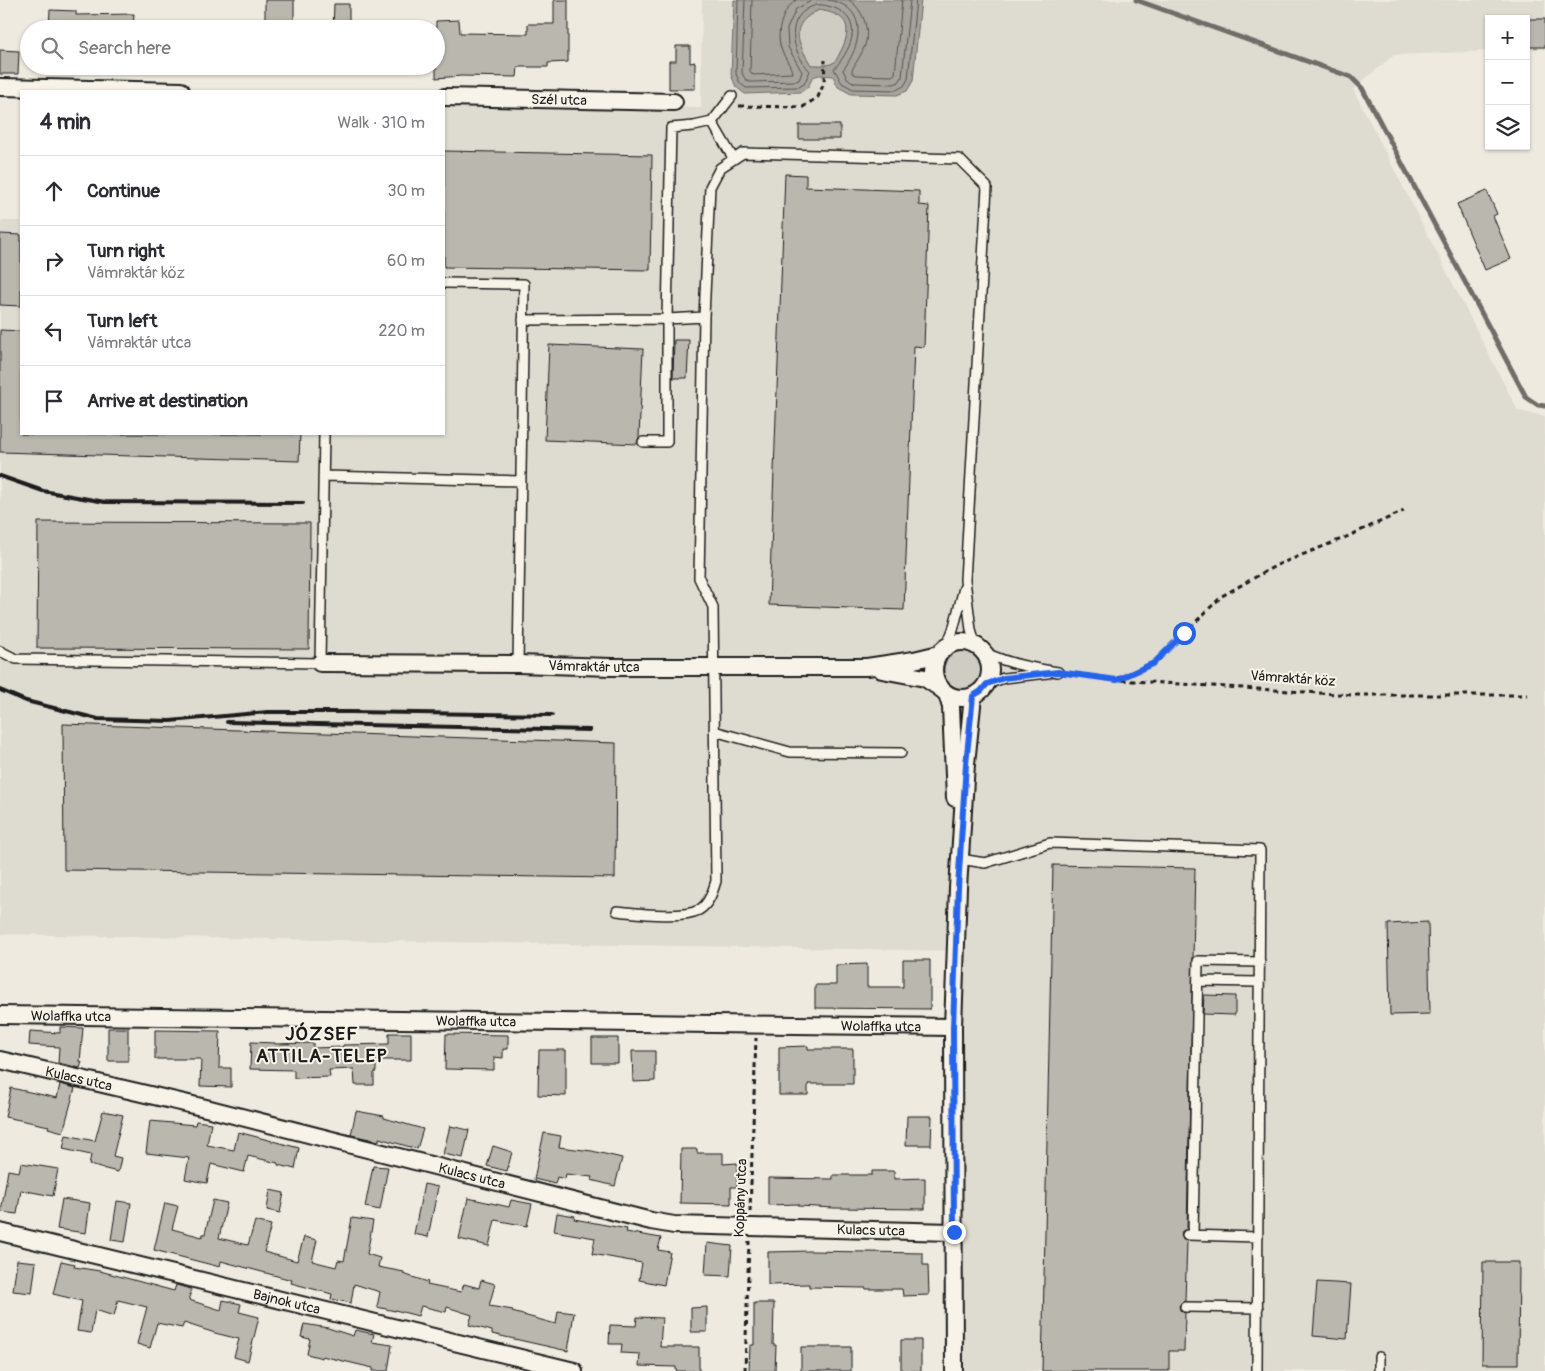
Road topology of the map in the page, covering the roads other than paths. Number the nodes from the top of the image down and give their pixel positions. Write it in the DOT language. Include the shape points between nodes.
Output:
graph roads {
  1 [pos="0,87"];
  2 [pos="136,90"];
  3 [pos="732,96"];
  4 [pos="445,97"];
  5 [pos="674,102"];
  6 [pos="712,122"];
  7 [pos="733,158"];
  8 [pos="445,283"];
  9 [pos="704,318"];
  10 [pos="667,319"];
  11 [pos="523,320"];
  12 [pos="324,435"];
  13 [pos="643,442"];
  14 [pos="323,476"];
  15 [pos="521,481"];
  16 [pos="966,580"];
  17 [pos="943,649"];
  18 [pos="980,649"];
  19 [pos="0,651"];
  20 [pos="320,663"];
  21 [pos="518,664"];
  22 [pos="713,667"];
  23 [pos="867,667"];
  24 [pos="987,684"];
  25 [pos="943,691"];
  26 [pos="973,696"];
  27 [pos="714,731"];
  28 [pos="901,753"];
  29 [pos="960,859"];
  30 [pos="958,888"];
  31 [pos="617,911"];
  32 [pos="1260,962"];
  33 [pos="1198,981"];
  34 [pos="1259,982"];
  35 [pos="0,1015"];
  36 [pos="953,1028"];
  37 [pos="0,1060"];
  38 [pos="0,1232"];
  39 [pos="954,1232"];
  40 [pos="1258,1237"];
  41 [pos="1185,1307"];
  42 [pos="1258,1308"];
  43 [pos="1379,1357"];
  44 [pos="574,1371"];
  45 [pos="954,1371"];
  46 [pos="1257,1371"];
  47 [pos="1379,1371"];
  1 -- 2 [label="street"];
  3 -- 6 [label="lane"];
  4 -- 5 [label="street, Szél utca"];
  6 -- 7 [label="lane"];
  6 -- 10 [label="lane" via="671,128"];
  7 -- 9 [label="lane" via="720,168 710,187"];
  7 -- 16 [label="lane" via="743,153 959,160 987,187"];
  8 -- 11 [label="lane" via="524,284"];
  9 -- 10 [label="lane"];
  9 -- 22 [label="lane" via="699,578 713,607"];
  10 -- 11 [label="lane"];
  10 -- 13 [label="lane" via="667,442"];
  11 -- 15 [label="lane"];
  12 -- 14 [label="lane"];
  14 -- 15 [label="lane"];
  14 -- 20 [label="lane"];
  15 -- 21 [label="lane"];
  16 -- 17 [label="lane" via="953,630"];
  16 -- 18 [label="lane" via="971,630"];
  17 -- 18 [label="street" via="966,641"];
  17 -- 23 [label="street, Vámraktár utca" via="914,660"];
  17 -- 25 [label="street" via="934,665 934,677"];
  18 -- 24 [label="street" via="991,666"];
  18 -- 24 [label="lane" via="1007,661 1058,672 1004,678"];
  19 -- 20 [label="lane" via="16,659"];
  20 -- 21 [label="street, Vámraktár utca"];
  21 -- 22 [label="street, Vámraktár utca"];
  22 -- 23 [label="street, Vámraktár utca"];
  22 -- 27 [label="lane"];
  23 -- 25 [label="street, Vámraktár utca" via="925,678"];
  24 -- 26 [label="street"];
  25 -- 26 [label="street" via="955,697"];
  25 -- 30 [label="street" via="951,706"];
  26 -- 29 [label="street"];
  27 -- 28 [label="lane" via="790,752"];
  27 -- 31 [label="lane" via="716,881 711,897 699,910 681,914"];
  29 -- 30 [label="street"];
  29 -- 32 [label="lane" via="985,863 1050,843 1260,850"];
  30 -- 36 [label="street"];
  32 -- 33 [label="lane" via="1198,961"];
  32 -- 34 [label="lane"];
  33 -- 34 [label="lane"];
  33 -- 40 [label="lane" via="1190,1235"];
  34 -- 40 [label="lane"];
  35 -- 36 [label="street, Wolaffka utca"];
  36 -- 39 [label="street"];
  37 -- 39 [label="street, Kulacs utca" via="210,1109 651,1220 674,1224"];
  38 -- 44 [label="street, Bajnok utca"];
  39 -- 45 [label="street"];
  40 -- 42 [label="lane"];
  41 -- 42 [label="lane"];
  42 -- 46 [label="lane"];
  43 -- 47 [label="lane"];
}
